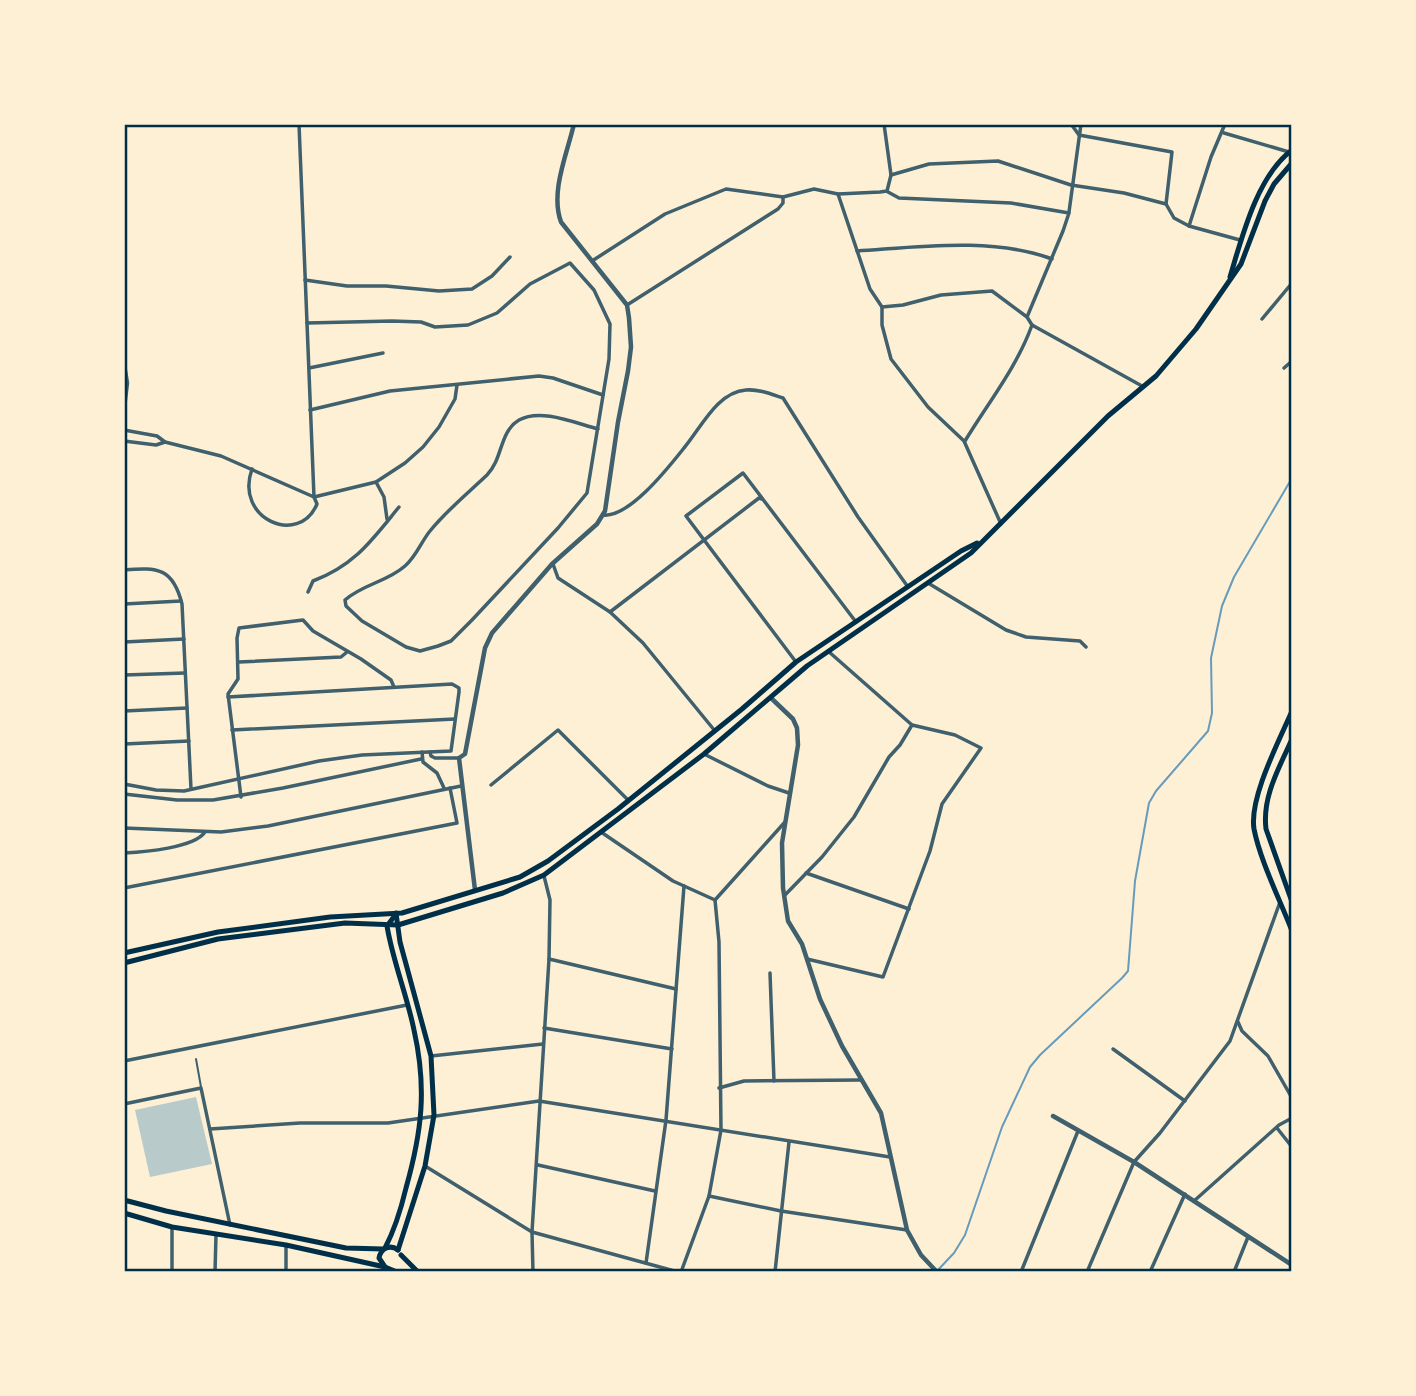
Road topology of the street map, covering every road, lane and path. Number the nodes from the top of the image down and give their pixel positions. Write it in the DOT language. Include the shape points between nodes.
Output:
graph roads {
  1 [pos="299,124"];
  2 [pos="574,124"];
  3 [pos="884,124"];
  4 [pos="1071,124"];
  5 [pos="1081,124"];
  6 [pos="1225,124"];
  7 [pos="1223,133"];
  8 [pos="1079,135"];
  9 [pos="1291,152"];
  10 [pos="1292,163"];
  11 [pos="891,174"];
  12 [pos="1071,185"];
  13 [pos="887,191"];
  14 [pos="838,194"];
  15 [pos="783,197"];
  16 [pos="1166,204"];
  17 [pos="1069,213"];
  18 [pos="1189,226"];
  19 [pos="1242,240"];
  20 [pos="1250,243"];
  21 [pos="857,251"];
  22 [pos="510,257"];
  23 [pos="1052,259"];
  24 [pos="592,261"];
  25 [pos="305,280"];
  26 [pos="1292,283"];
  27 [pos="1228,284"];
  28 [pos="627,306"];
  29 [pos="882,307"];
  30 [pos="1027,317"];
  31 [pos="1262,319"];
  32 [pos="307,323"];
  33 [pos="1032,325"];
  34 [pos="383,353"];
  35 [pos="1292,361"];
  36 [pos="124,364"];
  37 [pos="1284,368"];
  38 [pos="309,369"];
  39 [pos="457,385"];
  40 [pos="1143,387"];
  41 [pos="603,395"];
  42 [pos="124,408"];
  43 [pos="310,410"];
  44 [pos="598,429"];
  45 [pos="124,430"];
  46 [pos="124,441"];
  47 [pos="964,441"];
  48 [pos="165,443"];
  49 [pos="252,469"];
  50 [pos="376,482"];
  51 [pos="314,497"];
  52 [pos="762,499"];
  53 [pos="399,507"];
  54 [pos="603,515"];
  55 [pos="387,522"];
  56 [pos="1001,524"];
  57 [pos="704,540"];
  58 [pos="982,540"];
  59 [pos="552,564"];
  60 [pos="124,570"];
  61 [pos="928,583"];
  62 [pos="908,587"];
  63 [pos="308,592"];
  64 [pos="181,601"];
  65 [pos="124,604"];
  66 [pos="610,612"];
  67 [pos="856,622"];
  68 [pos="184,639"];
  69 [pos="124,642"];
  70 [pos="1086,647"];
  71 [pos="828,651"];
  72 [pos="347,652"];
  73 [pos="238,662"];
  74 [pos="796,662"];
  75 [pos="185,673"];
  76 [pos="124,675"];
  77 [pos="394,687"];
  78 [pos="763,692"];
  79 [pos="228,697"];
  80 [pos="771,698"];
  81 [pos="187,708"];
  82 [pos="124,711"];
  83 [pos="1292,711"];
  84 [pos="455,719"];
  85 [pos="912,725"];
  86 [pos="232,730"];
  87 [pos="715,731"];
  88 [pos="1292,738"];
  89 [pos="189,741"];
  90 [pos="124,744"];
  91 [pos="422,752"];
  92 [pos="429,752"];
  93 [pos="704,754"];
  94 [pos="459,758"];
  95 [pos="421,759"];
  96 [pos="237,780"];
  97 [pos="124,784"];
  98 [pos="491,785"];
  99 [pos="461,786"];
  100 [pos="444,788"];
  101 [pos="450,788"];
  102 [pos="191,789"];
  103 [pos="789,793"];
  104 [pos="124,794"];
  105 [pos="241,797"];
  106 [pos="628,800"];
  107 [pos="785,822"];
  108 [pos="124,828"];
  109 [pos="205,832"];
  110 [pos="601,832"];
  111 [pos="124,853"];
  112 [pos="806,873"];
  113 [pos="544,875"];
  114 [pos="684,886"];
  115 [pos="124,888"];
  116 [pos="475,890"];
  117 [pos="784,896"];
  118 [pos="479,900"];
  119 [pos="1280,900"];
  120 [pos="715,901"];
  121 [pos="1292,902"];
  122 [pos="909,909"];
  123 [pos="396,913"];
  124 [pos="398,925"];
  125 [pos="387,926"];
  126 [pos="1292,931"];
  127 [pos="124,953"];
  128 [pos="548,959"];
  129 [pos="807,960"];
  130 [pos="124,963"];
  131 [pos="770,974"];
  132 [pos="676,989"];
  133 [pos="407,1005"];
  134 [pos="1238,1022"];
  135 [pos="544,1028"];
  136 [pos="542,1044"];
  137 [pos="672,1049"];
  138 [pos="1113,1049"];
  139 [pos="431,1056"];
  140 [pos="196,1059"];
  141 [pos="124,1061"];
  142 [pos="862,1080"];
  143 [pos="774,1081"];
  144 [pos="201,1088"];
  145 [pos="719,1088"];
  146 [pos="1292,1098"];
  147 [pos="539,1101"];
  148 [pos="1185,1101"];
  149 [pos="124,1104"];
  150 [pos="434,1115"];
  151 [pos="1053,1116"];
  152 [pos="422,1117"];
  153 [pos="1292,1118"];
  154 [pos="666,1120"];
  155 [pos="1277,1128"];
  156 [pos="210,1129"];
  157 [pos="721,1130"];
  158 [pos="1078,1131"];
  159 [pos="789,1141"];
  160 [pos="1292,1147"];
  161 [pos="890,1157"];
  162 [pos="1134,1162"];
  163 [pos="537,1165"];
  164 [pos="425,1166"];
  165 [pos="655,1191"];
  166 [pos="1185,1194"];
  167 [pos="709,1196"];
  168 [pos="124,1200"];
  169 [pos="1194,1200"];
  170 [pos="781,1211"];
  171 [pos="124,1213"];
  172 [pos="230,1225"];
  173 [pos="172,1227"];
  174 [pos="906,1230"];
  175 [pos="532,1232"];
  176 [pos="216,1235"];
  177 [pos="1248,1237"];
  178 [pos="286,1245"];
  179 [pos="384,1249"];
  180 [pos="399,1253"];
  181 [pos="366,1262"];
  182 [pos="646,1263"];
  183 [pos="1292,1265"];
  184 [pos="394,1267"];
  185 [pos="172,1272"];
  186 [pos="215,1272"];
  187 [pos="286,1272"];
  188 [pos="366,1272"];
  189 [pos="418,1272"];
  190 [pos="533,1272"];
  191 [pos="680,1272"];
  192 [pos="775,1272"];
  193 [pos="937,1272"];
  194 [pos="1021,1272"];
  195 [pos="1087,1272"];
  196 [pos="1150,1272"];
  197 [pos="1234,1272"];
  1 -- 25 [label="street"];
  2 -- 24 [label="street" via="557,213"];
  3 -- 11 [label="street"];
  4 -- 8 [label="street"];
  5 -- 8 [label="street"];
  6 -- 7 [label="street"];
  7 -- 9 [label="street"];
  7 -- 18 [label="street"];
  8 -- 12 [label="street"];
  8 -- 16 [label="street" via="1172,152"];
  9 -- 19 [label="main road" via="1260,191"];
  10 -- 20 [label="main road" via="1265,201"];
  11 -- 12 [label="street" via="929,164 998,161"];
  11 -- 13 [label="street"];
  12 -- 16 [label="street"];
  12 -- 17 [label="street"];
  13 -- 14 [label="street"];
  13 -- 17 [label="street" via="900,198 1011,203"];
  14 -- 15 [label="street" via="814,189"];
  14 -- 21 [label="street"];
  15 -- 24 [label="street" via="726,189 665,214"];
  15 -- 28 [label="street" via="778,209"];
  16 -- 18 [label="street" via="1174,218"];
  17 -- 23 [label="street"];
  18 -- 19 [label="street"];
  19 -- 20 [label="main road"];
  19 -- 27 [label="main road"];
  20 -- 27 [label="main road"];
  21 -- 23 [label="street" via="990,246 1028,250"];
  21 -- 29 [label="street" via="870,289"];
  22 -- 25 [label="street" via="472,289 347,286"];
  23 -- 30 [label="street"];
  24 -- 28 [label="street"];
  25 -- 32 [label="street"];
  26 -- 31 [label="street"];
  27 -- 40 [label="main road" via="1164,368"];
  28 -- 54 [label="street" via="631,347"];
  29 -- 30 [label="street" via="992,291"];
  29 -- 47 [label="street" via="891,359 928,407"];
  30 -- 33 [label="street"];
  32 -- 38 [label="street"];
  32 -- 41 [label="street" via="468,325 497,313 530,284 570,263 594,290 610,324"];
  33 -- 40 [label="street"];
  33 -- 47 [label="street" via="997,393"];
  34 -- 38 [label="street"];
  35 -- 37 [label="street"];
  36 -- 42 [label="street"];
  38 -- 43 [label="street"];
  39 -- 41 [label="street" via="538,376"];
  39 -- 43 [label="street" via="390,391"];
  39 -- 50 [label="street" via="455,399 423,447"];
  40 -- 56 [label="main road"];
  41 -- 44 [label="street"];
  43 -- 51 [label="street"];
  44 -- 44 [label="street" via="587,493 450,641 421,651 406,647 346,606 351,595 390,577 412,559 442,516 490,472 505,434 520,420 542,416"];
  45 -- 48 [label="street" via="157,436"];
  46 -- 48 [label="street"];
  47 -- 56 [label="street"];
  48 -- 49 [label="street" via="221,456"];
  49 -- 51 [label="street"];
  49 -- 51 [label="street" via="247,481 253,507 273,522 296,524 309,519 317,504"];
  50 -- 51 [label="street"];
  50 -- 55 [label="street" via="384,497"];
  52 -- 57 [label="street"];
  52 -- 57 [label="street" via="743,473 686,516"];
  52 -- 67 [label="street"];
  53 -- 55 [label="street"];
  54 -- 59 [label="street"];
  54 -- 62 [label="street" via="621,511 643,494 728,396 745,390 765,391 783,398"];
  55 -- 63 [label="street" via="355,558 313,580"];
  56 -- 58 [label="main road"];
  57 -- 66 [label="street"];
  57 -- 74 [label="street"];
  58 -- 61 [label="main road" via="965,559"];
  58 -- 62 [label="main road"];
  59 -- 66 [label="street" via="558,578"];
  59 -- 94 [label="street" via="492,633 485,648 465,754"];
  60 -- 64 [label="street" via="150,568 167,574"];
  61 -- 70 [label="street" via="1006,630 1026,637 1080,641"];
  61 -- 71 [label="main road"];
  62 -- 67 [label="main road"];
  64 -- 65 [label="street"];
  64 -- 68 [label="street"];
  66 -- 87 [label="street" via="643,643"];
  67 -- 74 [label="main road"];
  68 -- 69 [label="street"];
  68 -- 75 [label="street"];
  71 -- 80 [label="main road"];
  71 -- 85 [label="street"];
  72 -- 73 [label="street" via="341,657"];
  72 -- 73 [label="street" via="303,620 239,628"];
  72 -- 77 [label="street" via="391,680"];
  73 -- 79 [label="street" via="238,679"];
  74 -- 78 [label="main road"];
  75 -- 76 [label="street"];
  75 -- 81 [label="street"];
  77 -- 79 [label="street"];
  77 -- 84 [label="street" via="456,685"];
  78 -- 80 [label="main road"];
  78 -- 87 [label="main road"];
  79 -- 86 [label="street"];
  80 -- 93 [label="main road"];
  80 -- 103 [label="street" via="797,728"];
  81 -- 82 [label="street"];
  81 -- 89 [label="street"];
  83 -- 119 [label="main road" via="1254,812 1259,845"];
  84 -- 86 [label="street"];
  84 -- 92 [label="street" via="451,751"];
  85 -- 112 [label="street" via="854,817"];
  85 -- 122 [label="street" via="955,735 981,748 942,804"];
  86 -- 96 [label="street"];
  87 -- 106 [label="main road"];
  88 -- 121 [label="main road" via="1269,791 1265,818"];
  89 -- 90 [label="street"];
  89 -- 102 [label="street"];
  91 -- 92 [label="street"];
  91 -- 95 [label="street"];
  91 -- 96 [label="street" via="319,761"];
  92 -- 94 [label="street" via="435,758"];
  93 -- 103 [label="street"];
  93 -- 110 [label="main road"];
  94 -- 99 [label="street"];
  95 -- 100 [label="street" via="437,773"];
  95 -- 105 [label="street"];
  96 -- 102 [label="street"];
  96 -- 105 [label="street"];
  97 -- 102 [label="street" via="156,790"];
  98 -- 106 [label="street" via="558,730"];
  99 -- 101 [label="street"];
  99 -- 116 [label="street"];
  100 -- 101 [label="street"];
  100 -- 109 [label="street" via="268,826"];
  101 -- 115 [label="street" via="457,823"];
  103 -- 107 [label="street"];
  104 -- 105 [label="street" via="177,800"];
  106 -- 116 [label="main road" via="536,869"];
  107 -- 117 [label="street"];
  107 -- 120 [label="street"];
  108 -- 109 [label="street"];
  109 -- 111 [label="street" via="194,841"];
  110 -- 113 [label="main road"];
  110 -- 114 [label="street"];
  112 -- 117 [label="street"];
  112 -- 122 [label="street"];
  113 -- 118 [label="main road"];
  113 -- 128 [label="street" via="550,900"];
  114 -- 120 [label="street"];
  114 -- 132 [label="street"];
  116 -- 118 [label="main road"];
  116 -- 123 [label="main road"];
  117 -- 129 [label="street" via="788,921"];
  118 -- 124 [label="main road"];
  119 -- 126 [label="main road"];
  119 -- 134 [label="street"];
  120 -- 145 [label="street"];
  122 -- 129 [label="street" via="883,977"];
  123 -- 124 [label="main road"];
  123 -- 125 [label="main road"];
  123 -- 127 [label="main road" via="218,932"];
  124 -- 125 [label="main road"];
  124 -- 139 [label="main road"];
  125 -- 130 [label="main road" via="345,923 218,939"];
  125 -- 133 [label="main road"];
  128 -- 132 [label="street"];
  128 -- 135 [label="street"];
  129 -- 142 [label="street" via="820,999"];
  131 -- 143 [label="street"];
  132 -- 137 [label="street"];
  133 -- 141 [label="street"];
  133 -- 152 [label="main road" via="421,1069"];
  134 -- 146 [label="street" via="1268,1056"];
  134 -- 148 [label="street" via="1230,1041"];
  135 -- 136 [label="street"];
  135 -- 137 [label="street"];
  136 -- 139 [label="street"];
  136 -- 147 [label="street"];
  137 -- 154 [label="street"];
  138 -- 148 [label="street"];
  139 -- 150 [label="main road"];
  140 -- 144 [label="lane"];
  142 -- 143 [label="street"];
  142 -- 161 [label="street" via="881,1114"];
  143 -- 145 [label="street" via="744,1081"];
  144 -- 149 [label="street"];
  144 -- 156 [label="street"];
  145 -- 157 [label="street"];
  147 -- 150 [label="street"];
  147 -- 154 [label="street"];
  147 -- 163 [label="street"];
  148 -- 162 [label="street"];
  150 -- 152 [label="street"];
  150 -- 164 [label="main road"];
  151 -- 158 [label="street"];
  152 -- 156 [label="street" via="388,1123"];
  152 -- 179 [label="main road" via="394,1231"];
  153 -- 155 [label="street"];
  154 -- 157 [label="street"];
  154 -- 165 [label="street"];
  155 -- 160 [label="street"];
  155 -- 169 [label="street"];
  156 -- 172 [label="street"];
  157 -- 159 [label="street"];
  157 -- 167 [label="street"];
  158 -- 162 [label="street"];
  158 -- 194 [label="street"];
  159 -- 161 [label="street"];
  159 -- 170 [label="street"];
  161 -- 174 [label="street"];
  162 -- 166 [label="street"];
  162 -- 195 [label="street"];
  163 -- 165 [label="street"];
  163 -- 175 [label="street"];
  164 -- 175 [label="street"];
  164 -- 180 [label="main road"];
  165 -- 182 [label="street"];
  166 -- 169 [label="street"];
  166 -- 196 [label="street"];
  167 -- 170 [label="street"];
  167 -- 191 [label="street"];
  168 -- 172 [label="main road"];
  169 -- 177 [label="street"];
  170 -- 174 [label="street"];
  170 -- 192 [label="street"];
  171 -- 173 [label="main road"];
  172 -- 179 [label="main road" via="346,1248"];
  173 -- 176 [label="main road"];
  173 -- 185 [label="street"];
  174 -- 193 [label="street"];
  175 -- 182 [label="street"];
  175 -- 190 [label="street"];
  176 -- 178 [label="main road"];
  176 -- 186 [label="street"];
  177 -- 183 [label="street"];
  177 -- 197 [label="street"];
  178 -- 181 [label="main road"];
  178 -- 187 [label="street"];
  179 -- 180 [label="main road" via="393,1247"];
  179 -- 184 [label="main road" via="379,1258"];
  180 -- 184 [label="main road"];
  180 -- 189 [label="main road"];
  181 -- 184 [label="main road"];
  181 -- 188 [label="street"];
  182 -- 191 [label="street"];
}
